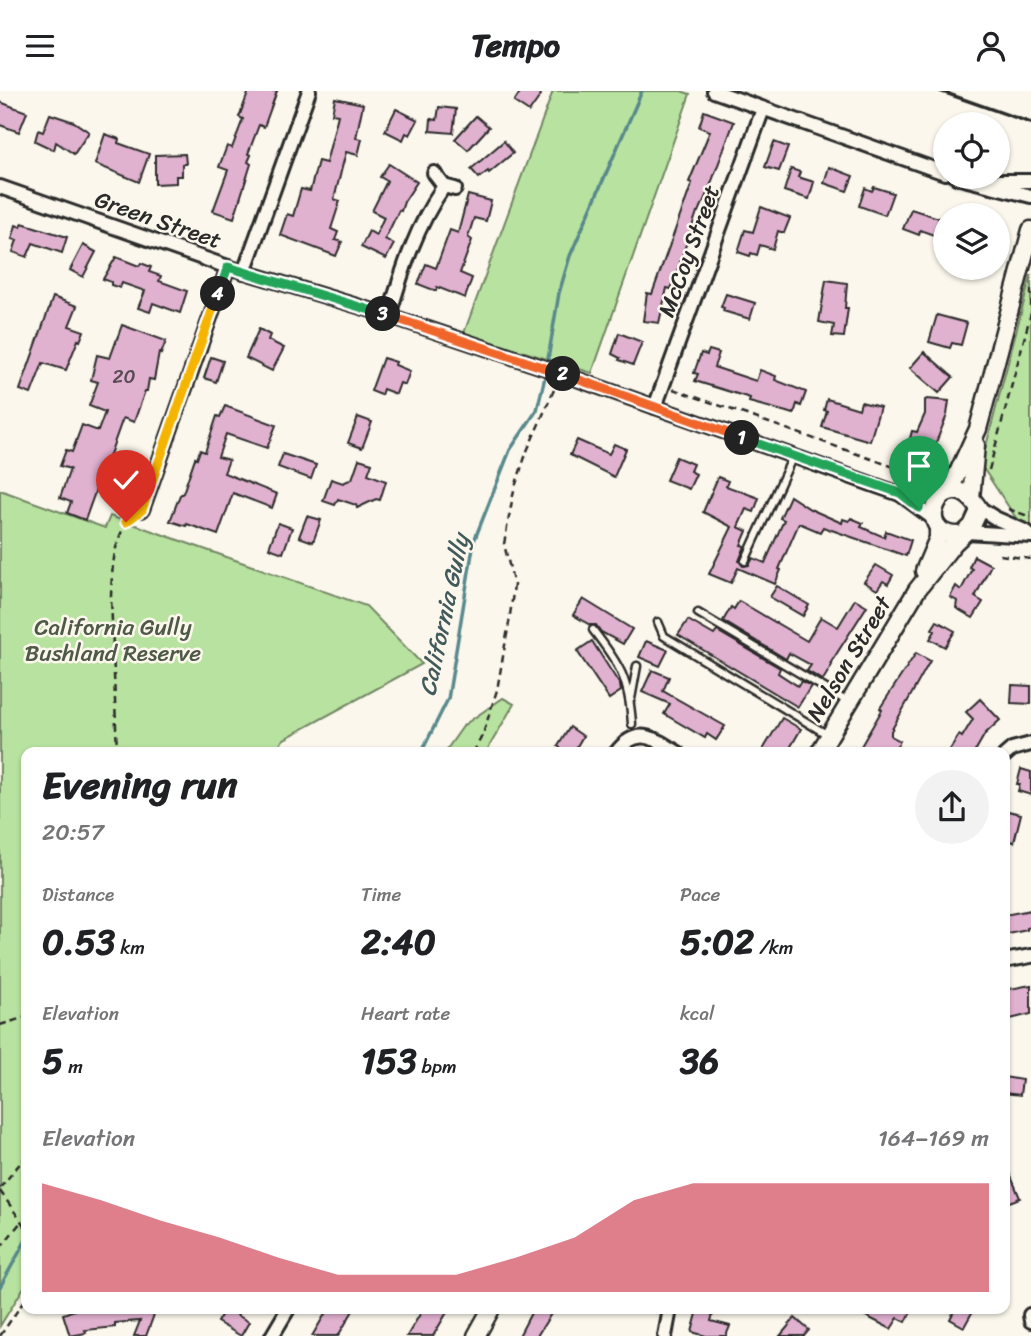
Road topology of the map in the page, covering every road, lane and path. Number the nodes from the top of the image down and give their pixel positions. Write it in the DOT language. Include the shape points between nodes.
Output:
graph roads {
  1 [pos="309,91"];
  2 [pos="713,91"];
  3 [pos="763,109"];
  4 [pos="933,169"];
  5 [pos="434,173"];
  6 [pos="1010,181"];
  7 [pos="1031,181"];
  8 [pos="0,187"];
  9 [pos="1004,189"];
  10 [pos="1031,196"];
  11 [pos="1031,230"];
  12 [pos="228,267"];
  13 [pos="244,272"];
  14 [pos="1031,287"];
  15 [pos="1031,307"];
  16 [pos="1031,313"];
  17 [pos="389,316"];
  18 [pos="559,373"];
  19 [pos="671,388"];
  20 [pos="655,407"];
  21 [pos="978,429"];
  22 [pos="793,456"];
  23 [pos="928,479"];
  24 [pos="986,480"];
  25 [pos="900,493"];
  26 [pos="945,494"];
  27 [pos="975,502"];
  28 [pos="998,505"];
  29 [pos="142,510"];
  30 [pos="1031,517"];
  31 [pos="936,523"];
  32 [pos="964,533"];
  33 [pos="1031,535"];
  34 [pos="1000,555"];
  35 [pos="1031,559"];
  36 [pos="745,561"];
  37 [pos="917,590"];
  38 [pos="698,613"];
  39 [pos="658,622"];
  40 [pos="593,630"];
  41 [pos="637,666"];
  42 [pos="631,701"];
  43 [pos="849,703"];
  44 [pos="634,730"];
  45 [pos="830,736"];
  46 [pos="1031,744"];
  47 [pos="117,747"];
  48 [pos="476,747"];
  49 [pos="621,747"];
  50 [pos="668,747"];
  51 [pos="824,747"];
  52 [pos="1010,751"];
  53 [pos="1031,956"];
  54 [pos="1010,960"];
  55 [pos="21,1019"];
  56 [pos="0,1025"];
  57 [pos="21,1163"];
  58 [pos="0,1190"];
  59 [pos="20,1222"];
  60 [pos="0,1248"];
  61 [pos="21,1305"];
  62 [pos="285,1314"];
  63 [pos="488,1314"];
  64 [pos="669,1314"];
  65 [pos="0,1336"];
  66 [pos="272,1336"];
  67 [pos="475,1336"];
  68 [pos="665,1336"];
  1 -- 13 [label="street"];
  2 -- 3 [label="street"];
  3 -- 4 [label="street"];
  3 -- 20 [label="street, McCoy Street"];
  5 -- 17 [label="street" via="450,188 428,210"];
  6 -- 7 [label="street"];
  8 -- 12 [label="street, Green Street"];
  9 -- 10 [label="street"];
  11 -- 21 [label="street"];
  12 -- 13 [label="street, Green Street"];
  12 -- 29 [label="street"];
  13 -- 17 [label="street, Green Street"];
  14 -- 15 [label="path"];
  16 -- 24 [label="path"];
  17 -- 18 [label="street, Green Street"];
  18 -- 20 [label="street, Green Street"];
  18 -- 48 [label="path" via="514,490 504,544 514,585 509,622 498,690"];
  19 -- 23 [label="path"];
  20 -- 22 [label="street, Green Street"];
  21 -- 26 [label="street"];
  21 -- 27 [label="street"];
  22 -- 25 [label="street, Green Street"];
  22 -- 36 [label="lane"];
  25 -- 26 [label="street, Green Street"];
  25 -- 31 [label="street, Green Street"];
  26 -- 27 [label="street" via="960,492"];
  26 -- 31 [label="street" via="933,509"];
  27 -- 32 [label="street" via="976,520"];
  27 -- 33 [label="street" via="995,518"];
  28 -- 30 [label="path"];
  29 -- 47 [label="path" via="126,522 113,571"];
  31 -- 32 [label="street" via="954,535"];
  31 -- 37 [label="street, Nelson Street" via="935,546"];
  32 -- 33 [label="street"];
  32 -- 37 [label="street, Nelson Street"];
  34 -- 35 [label="path"];
  37 -- 43 [label="street, Nelson Street"];
  38 -- 43 [label="lane"];
  39 -- 45 [label="lane" via="664,636"];
  40 -- 42 [label="lane" via="625,677"];
  41 -- 42 [label="lane"];
  42 -- 44 [label="lane"];
  43 -- 45 [label="street, Nelson Street"];
  44 -- 49 [label="street"];
  44 -- 50 [label="street"];
  45 -- 51 [label="street, Nelson Street"];
  46 -- 52 [label="street"];
  53 -- 54 [label="street"];
  55 -- 56 [label="path"];
  57 -- 58 [label="path"];
  58 -- 59 [label="path"];
  59 -- 60 [label="path"];
  61 -- 65 [label="path"];
  62 -- 66 [label="street"];
  63 -- 67 [label="street"];
  64 -- 68 [label="street"];
}
